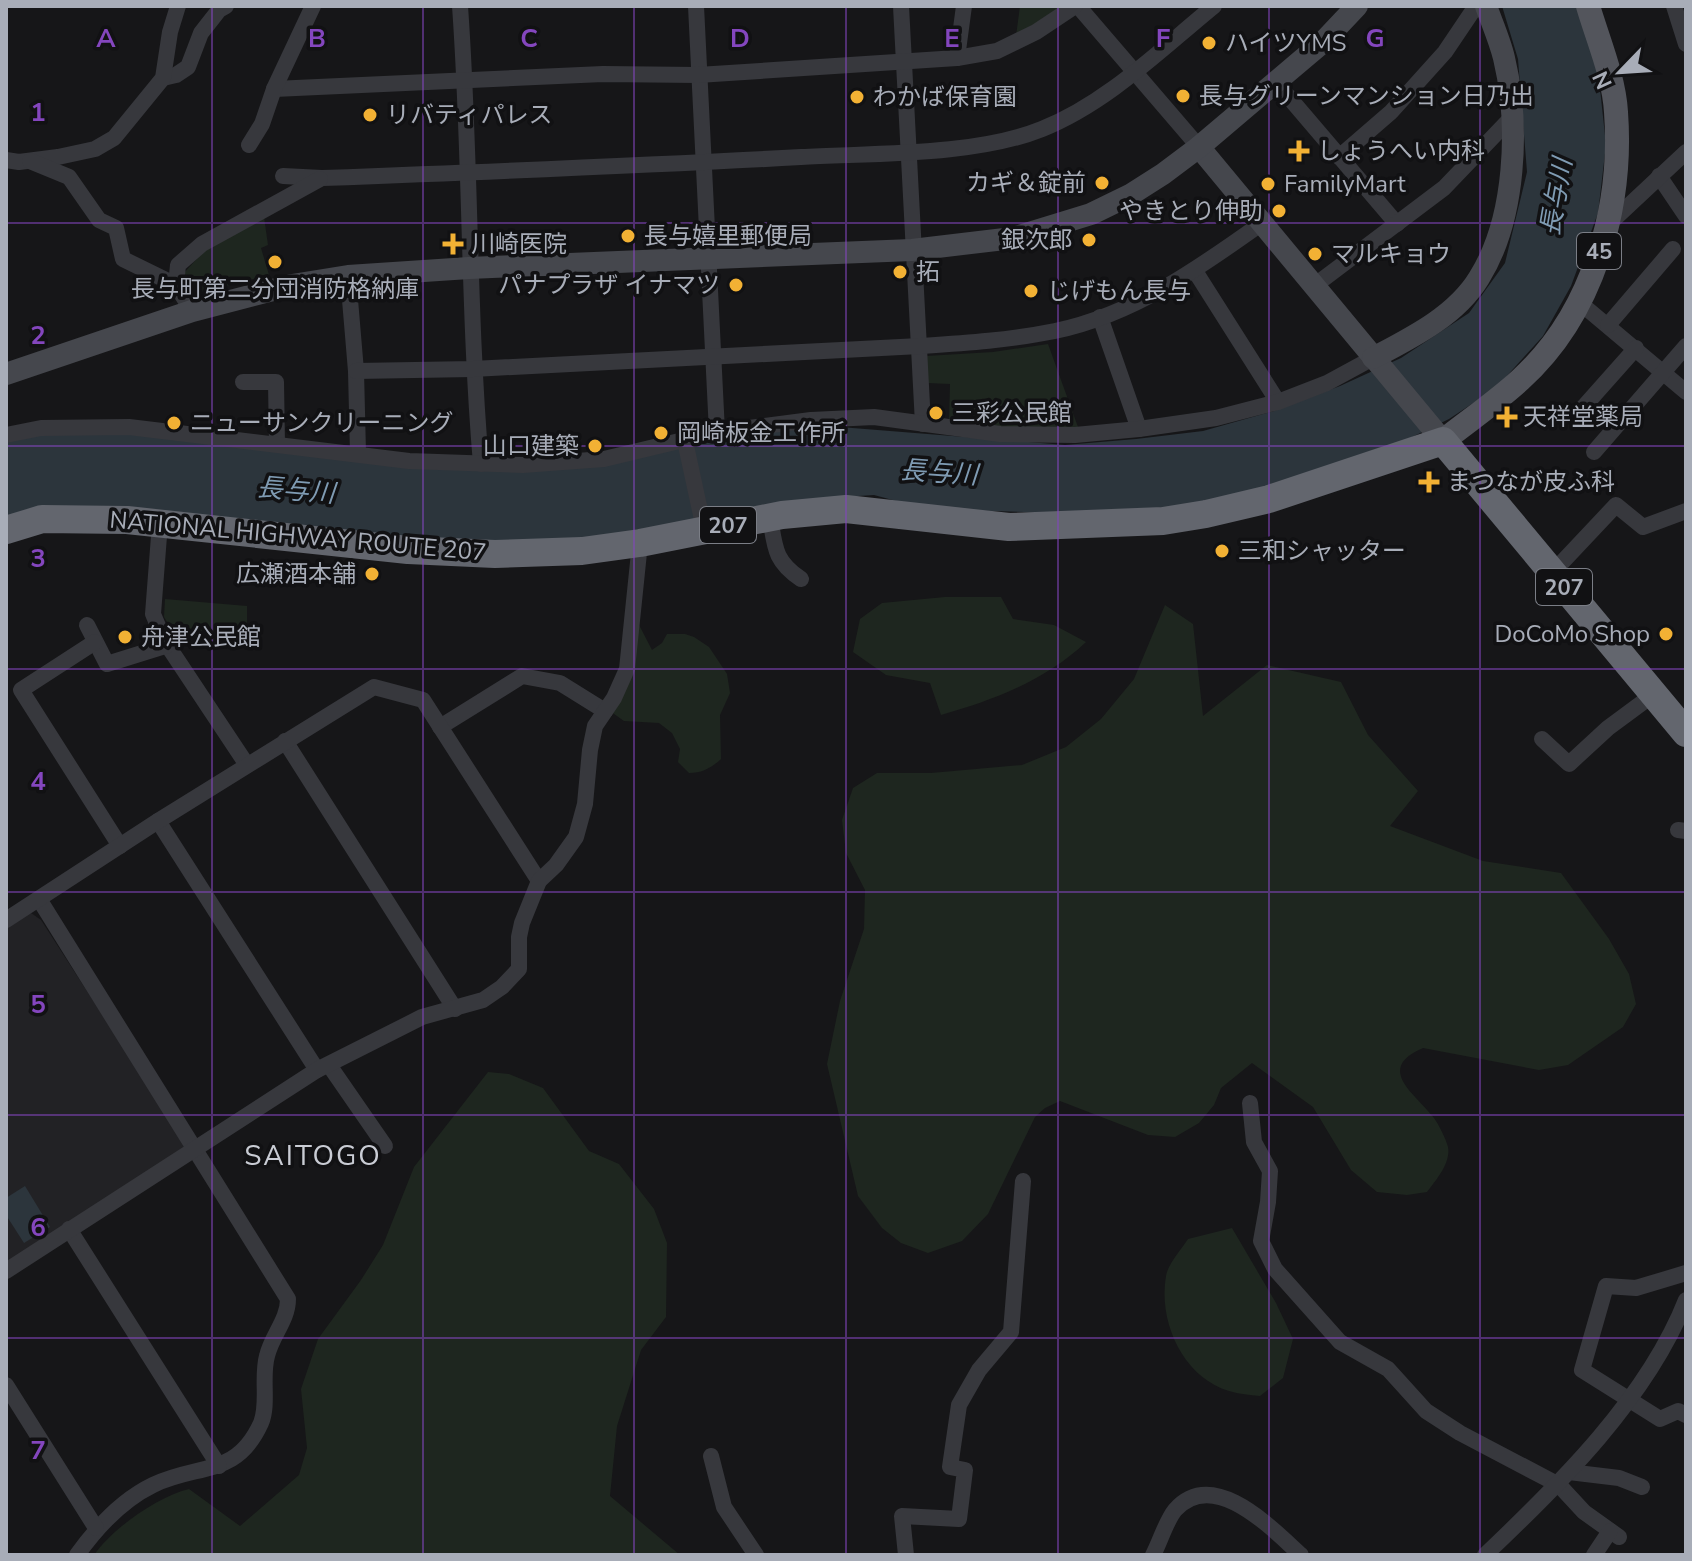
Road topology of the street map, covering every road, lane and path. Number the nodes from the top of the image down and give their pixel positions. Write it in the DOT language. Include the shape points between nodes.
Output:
graph roads {
  1 [pos="178,6"];
  2 [pos="226,6"];
  3 [pos="313,6"];
  4 [pos="460,6"];
  5 [pos="696,6"];
  6 [pos="901,6"];
  7 [pos="964,6"];
  8 [pos="1076,6"];
  9 [pos="1214,6"];
  10 [pos="1357,6"];
  11 [pos="1476,6"];
  12 [pos="1486,6"];
  13 [pos="1588,6"];
  14 [pos="1674,6"];
  15 [pos="1686,44"];
  16 [pos="957,58"];
  17 [pos="903,62"];
  18 [pos="1133,72"];
  19 [pos="698,75"];
  20 [pos="163,78"];
  21 [pos="465,80"];
  22 [pos="1275,81"];
  23 [pos="274,89"];
  24 [pos="1511,118"];
  25 [pos="249,145"];
  26 [pos="1199,147"];
  27 [pos="910,151"];
  28 [pos="1686,152"];
  29 [pos="1339,157"];
  30 [pos="6,160"];
  31 [pos="29,161"];
  32 [pos="703,163"];
  33 [pos="467,173"];
  34 [pos="283,176"];
  35 [pos="1659,176"];
  36 [pos="322,178"];
  37 [pos="1686,216"];
  38 [pos="1262,223"];
  39 [pos="1397,224"];
  40 [pos="1609,224"];
  41 [pos="1673,249"];
  42 [pos="912,250"];
  43 [pos="708,257"];
  44 [pos="469,268"];
  45 [pos="1195,271"];
  46 [pos="348,276"];
  47 [pos="176,285"];
  48 [pos="1314,286"];
  49 [pos="1579,302"];
  50 [pos="192,311"];
  51 [pos="1100,317"];
  52 [pos="1608,325"];
  53 [pos="920,346"];
  54 [pos="1686,346"];
  55 [pos="1636,348"];
  56 [pos="714,356"];
  57 [pos="1376,361"];
  58 [pos="473,369"];
  59 [pos="356,371"];
  60 [pos="1663,372"];
  61 [pos="6,374"];
  62 [pos="243,382"];
  63 [pos="1686,392"];
  64 [pos="1278,402"];
  65 [pos="1580,411"];
  66 [pos="923,424"];
  67 [pos="1139,429"];
  68 [pos="717,432"];
  69 [pos="6,435"];
  70 [pos="1439,437"];
  71 [pos="686,443"];
  72 [pos="277,444"];
  73 [pos="1594,452"];
  74 [pos="358,453"];
  75 [pos="481,464"];
  76 [pos="1686,511"];
  77 [pos="770,517"];
  78 [pos="160,523"];
  79 [pos="704,526"];
  80 [pos="6,530"];
  81 [pos="640,543"];
  82 [pos="1552,573"];
  83 [pos="801,579"];
  84 [pos="87,625"];
  85 [pos="95,642"];
  86 [pos="168,645"];
  87 [pos="1654,694"];
  88 [pos="605,711"];
  89 [pos="440,727"];
  90 [pos="1686,733"];
  91 [pos="1542,739"];
  92 [pos="285,741"];
  93 [pos="247,765"];
  94 [pos="158,821"];
  95 [pos="120,846"];
  96 [pos="539,881"];
  97 [pos="39,899"];
  98 [pos="6,920"];
  99 [pos="455,1009"];
  100 [pos="323,1068"];
  101 [pos="1250,1103"];
  102 [pos="385,1146"];
  103 [pos="195,1149"];
  104 [pos="1023,1181"];
  105 [pos="69,1229"];
  106 [pos="6,1271"];
  107 [pos="1686,1273"];
  108 [pos="1686,1300"];
  109 [pos="6,1385"];
  110 [pos="1627,1400"];
  111 [pos="1686,1415"];
  112 [pos="711,1456"];
  113 [pos="219,1466"];
  114 [pos="1564,1478"];
  115 [pos="1642,1487"];
  116 [pos="96,1528"];
  117 [pos="77,1555"];
  118 [pos="756,1555"];
  119 [pos="906,1555"];
  120 [pos="1153,1555"];
  121 [pos="1301,1555"];
  122 [pos="1485,1555"];
  123 [pos="1594,1555"];
  1 -- 20 [label="street"];
  2 -- 20 [label="street" via="201,33 188,67"];
  3 -- 23 [label="street"];
  4 -- 21 [label="street"];
  5 -- 19 [label="street"];
  6 -- 17 [label="street"];
  7 -- 16 [label="street"];
  8 -- 16 [label="street" via="997,51"];
  8 -- 18 [label="street"];
  9 -- 18 [label="street"];
  10 -- 22 [label="street"];
  11 -- 29 [label="street" via="1445,52 1391,112"];
  12 -- 24 [label="street" via="1504,59"];
  13 -- 40 [label="main road, 45" via="1616,109 1617,165"];
  14 -- 15 [label="street"];
  16 -- 17 [label="street"];
  17 -- 19 [label="street"];
  17 -- 27 [label="street"];
  18 -- 26 [label="street"];
  18 -- 27 [label="street" via="1077,112 1042,129 1001,142"];
  19 -- 21 [label="street"];
  19 -- 32 [label="street"];
  20 -- 31 [label="street" via="114,138 95,149"];
  21 -- 23 [label="street"];
  21 -- 33 [label="street"];
  22 -- 26 [label="street"];
  22 -- 29 [label="street"];
  23 -- 25 [label="street"];
  24 -- 39 [label="street" via="1444,188"];
  24 -- 57 [label="street" via="1512,175 1504,217 1479,279 1448,313"];
  26 -- 38 [label="street"];
  26 -- 42 [label="street" via="1130,195 1091,214 1013,238"];
  27 -- 32 [label="street"];
  27 -- 42 [label="street"];
  28 -- 35 [label="street"];
  29 -- 39 [label="street"];
  30 -- 31 [label="street"];
  31 -- 47 [label="street" via="69,177 99,220 116,228 123,259"];
  32 -- 33 [label="street"];
  32 -- 43 [label="street"];
  33 -- 36 [label="street"];
  33 -- 44 [label="street"];
  34 -- 36 [label="street"];
  35 -- 37 [label="street"];
  35 -- 40 [label="street"];
  36 -- 47 [label="street" via="202,244 178,265"];
  38 -- 45 [label="street"];
  38 -- 48 [label="street"];
  39 -- 48 [label="street"];
  40 -- 49 [label="main road, 45"];
  41 -- 52 [label="street"];
  42 -- 43 [label="street"];
  42 -- 53 [label="street"];
  43 -- 44 [label="street"];
  43 -- 56 [label="street"];
  44 -- 46 [label="street"];
  44 -- 58 [label="street"];
  45 -- 51 [label="street"];
  45 -- 64 [label="street"];
  46 -- 50 [label="street"];
  46 -- 59 [label="street"];
  47 -- 50 [label="street"];
  48 -- 57 [label="street"];
  49 -- 52 [label="street"];
  49 -- 70 [label="main road, 45" via="1521,379"];
  50 -- 61 [label="street"];
  51 -- 53 [label="street" via="1029,335"];
  51 -- 67 [label="street"];
  52 -- 55 [label="street"];
  53 -- 56 [label="street"];
  53 -- 66 [label="street"];
  54 -- 60 [label="street"];
  55 -- 60 [label="street"];
  55 -- 65 [label="street"];
  56 -- 58 [label="street"];
  56 -- 68 [label="street"];
  57 -- 64 [label="street"];
  57 -- 70 [label="street"];
  58 -- 59 [label="street"];
  58 -- 75 [label="street"];
  59 -- 74 [label="street"];
  60 -- 63 [label="street"];
  60 -- 73 [label="street"];
  62 -- 72 [label="street" via="276,382"];
  64 -- 67 [label="street"];
  66 -- 67 [label="street" via="1000,434"];
  66 -- 68 [label="street" via="874,417"];
  68 -- 71 [label="street"];
  69 -- 72 [label="street" via="41,428 129,427"];
  70 -- 77 [label="highway, NATIONAL HIGHWAY ROUTE 207 / 207" via="1269,499 1163,521 1009,527 846,509"];
  70 -- 82 [label="highway, 207"];
  71 -- 75 [label="street" via="604,459"];
  71 -- 79 [label="street"];
  72 -- 74 [label="street"];
  74 -- 75 [label="street"];
  76 -- 82 [label="street" via="1643,527 1616,505"];
  77 -- 79 [label="highway, NATIONAL HIGHWAY ROUTE 207 / 207"];
  77 -- 83 [label="street" via="781,564"];
  78 -- 80 [label="highway, NATIONAL HIGHWAY ROUTE 207 / 207" via="42,519"];
  78 -- 81 [label="highway, NATIONAL HIGHWAY ROUTE 207 / 207" via="408,550 495,554"];
  78 -- 86 [label="street" via="153,614"];
  79 -- 81 [label="highway, NATIONAL HIGHWAY ROUTE 207 / 207"];
  81 -- 88 [label="street" via="627,669"];
  82 -- 87 [label="highway, 207"];
  84 -- 85 [label="street"];
  85 -- 86 [label="street" via="107,664"];
  85 -- 95 [label="street" via="21,690"];
  86 -- 93 [label="street"];
  87 -- 90 [label="highway, 207"];
  87 -- 91 [label="street" via="1569,764"];
  88 -- 89 [label="street" via="560,683 522,676"];
  88 -- 96 [label="street" via="595,726 576,837"];
  89 -- 92 [label="street" via="423,700 374,687"];
  89 -- 96 [label="street"];
  92 -- 93 [label="street"];
  92 -- 99 [label="street"];
  93 -- 94 [label="street"];
  94 -- 95 [label="street"];
  94 -- 100 [label="street"];
  95 -- 97 [label="street"];
  96 -- 99 [label="street" via="522,923 519,969 483,1000"];
  97 -- 98 [label="street"];
  97 -- 103 [label="street"];
  99 -- 100 [label="street" via="422,1017"];
  100 -- 102 [label="street"];
  100 -- 103 [label="street"];
  101 -- 114 [label="street" via="1254,1142 1270,1171 1261,1241 1275,1269 1340,1342 1388,1369 1426,1411 1460,1433"];
  103 -- 105 [label="street"];
  103 -- 113 [label="street" via="288,1299 288,1311 266,1357 262,1420 245,1451"];
  104 -- 119 [label="street" via="1011,1332 979,1370 959,1405 950,1467 965,1470 959,1519 902,1516"];
  105 -- 106 [label="street"];
  105 -- 113 [label="street"];
  107 -- 110 [label="street" via="1636,1288 1606,1286 1582,1370"];
  108 -- 110 [label="street" via="1673,1334"];
  109 -- 116 [label="street"];
  110 -- 111 [label="street" via="1660,1419 1678,1411"];
  110 -- 114 [label="street"];
  112 -- 118 [label="street" via="724,1507"];
  113 -- 116 [label="street" via="153,1485"];
  114 -- 115 [label="street" via="1619,1478"];
  114 -- 122 [label="street"];
  114 -- 123 [label="street" via="1584,1512 1614,1534"];
  116 -- 117 [label="street"];
  120 -- 121 [label="street" via="1176,1510 1195,1498 1218,1495 1253,1512"];
}
